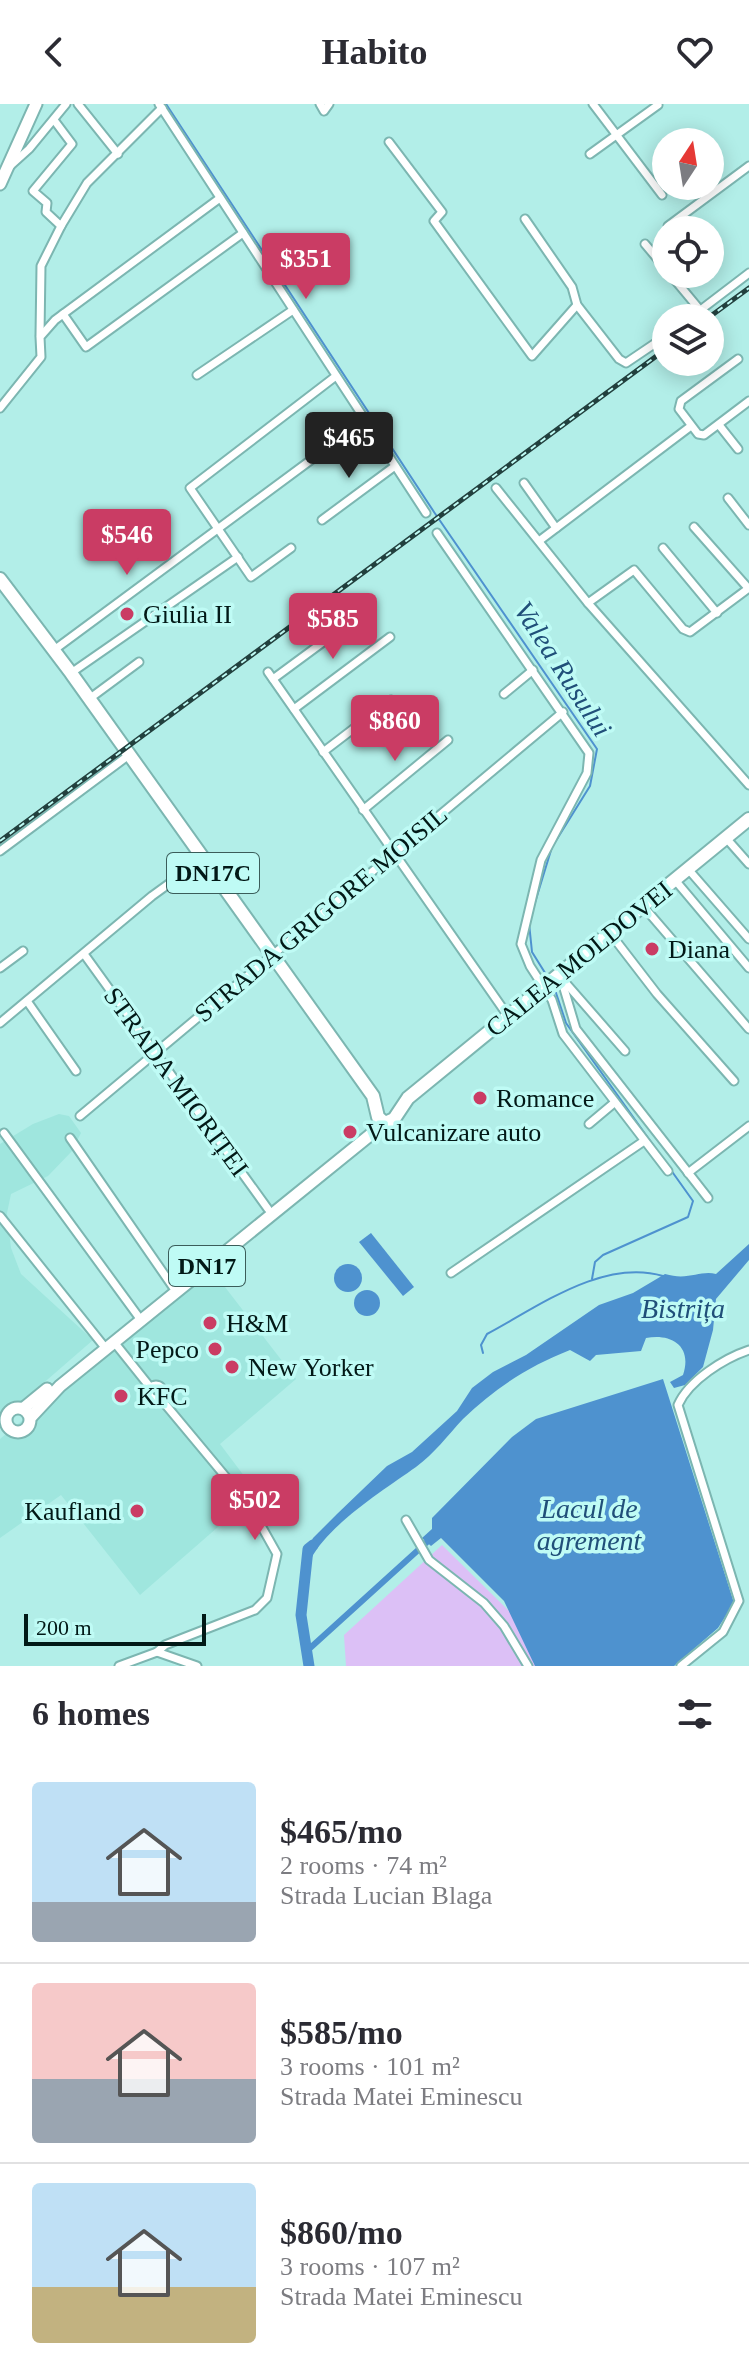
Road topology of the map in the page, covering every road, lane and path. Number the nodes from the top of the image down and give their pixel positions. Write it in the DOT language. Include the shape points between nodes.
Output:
graph roads {
  1 [pos="36,104"];
  2 [pos="66,104"];
  3 [pos="78,104"];
  4 [pos="320,104"];
  5 [pos="329,104"];
  6 [pos="593,104"];
  7 [pos="658,105"];
  8 [pos="160,106"];
  9 [pos="54,120"];
  10 [pos="617,135"];
  11 [pos="389,142"];
  12 [pos="118,154"];
  13 [pos="590,154"];
  14 [pos="749,166"];
  15 [pos="6,169"];
  16 [pos="652,182"];
  17 [pos="0,184"];
  18 [pos="220,198"];
  19 [pos="682,216"];
  20 [pos="525,219"];
  21 [pos="61,226"];
  22 [pos="243,233"];
  23 [pos="645,244"];
  24 [pos="652,252"];
  25 [pos="749,273"];
  26 [pos="682,288"];
  27 [pos="695,304"];
  28 [pos="708,304"];
  29 [pos="577,305"];
  30 [pos="293,310"];
  31 [pos="63,314"];
  32 [pos="40,337"];
  33 [pos="652,346"];
  34 [pos="738,359"];
  35 [pos="197,375"];
  36 [pos="336,376"];
  37 [pos="749,401"];
  38 [pos="0,408"];
  39 [pos="365,420"];
  40 [pos="719,425"];
  41 [pos="691,426"];
  42 [pos="738,449"];
  43 [pos="395,466"];
  44 [pos="524,483"];
  45 [pos="496,488"];
  46 [pos="728,498"];
  47 [pos="426,513"];
  48 [pos="322,520"];
  49 [pos="749,525"];
  50 [pos="694,527"];
  51 [pos="556,528"];
  52 [pos="218,530"];
  53 [pos="437,533"];
  54 [pos="539,541"];
  55 [pos="291,548"];
  56 [pos="663,548"];
  57 [pos="238,557"];
  58 [pos="0,579"];
  59 [pos="749,588"];
  60 [pos="588,603"];
  61 [pos="717,613"];
  62 [pos="353,620"];
  63 [pos="390,637"];
  64 [pos="54,650"];
  65 [pos="139,662"];
  66 [pos="533,670"];
  67 [pos="71,673"];
  68 [pos="504,694"];
  69 [pos="89,699"];
  70 [pos="391,700"];
  71 [pos="294,709"];
  72 [pos="563,712"];
  73 [pos="448,740"];
  74 [pos="323,752"];
  75 [pos="129,755"];
  76 [pos="749,785"];
  77 [pos="363,810"];
  78 [pos="749,819"];
  79 [pos="726,838"];
  80 [pos="0,851"];
  81 [pos="394,855"];
  82 [pos="203,859"];
  83 [pos="749,864"];
  84 [pos="688,869"];
  85 [pos="675,880"];
  86 [pos="643,906"];
  87 [pos="610,933"];
  88 [pos="749,939"];
  89 [pos="23,951"];
  90 [pos="84,954"];
  91 [pos="271,955"];
  92 [pos="0,968"];
  93 [pos="749,968"];
  94 [pos="554,982"];
  95 [pos="27,1001"];
  96 [pos="508,1016"];
  97 [pos="0,1023"];
  98 [pos="749,1029"];
  99 [pos="625,1051"];
  100 [pos="155,1052"];
  101 [pos="76,1071"];
  102 [pos="734,1081"];
  103 [pos="614,1103"];
  104 [pos="385,1112"];
  105 [pos="80,1116"];
  106 [pos="589,1124"];
  107 [pos="749,1126"];
  108 [pos="4,1133"];
  109 [pos="70,1138"];
  110 [pos="644,1141"];
  111 [pos="668,1171"];
  112 [pos="688,1173"];
  113 [pos="708,1198"];
  114 [pos="268,1209"];
  115 [pos="0,1216"];
  116 [pos="451,1273"];
  117 [pos="173,1287"];
  118 [pos="138,1316"];
  119 [pos="108,1344"];
  120 [pos="749,1350"];
  121 [pos="28,1412"];
  122 [pos="4,1429"];
  123 [pos="406,1520"];
  124 [pos="157,1652"];
  125 [pos="119,1666"];
  126 [pos="197,1666"];
  127 [pos="528,1666"];
  128 [pos="681,1666"];
  1 -- 15 [label="main road"];
  2 -- 9 [label="street"];
  3 -- 12 [label="street"];
  4 -- 5 [label="street" via="324,111"];
  6 -- 10 [label="street"];
  7 -- 10 [label="street"];
  8 -- 12 [label="street"];
  8 -- 18 [label="street"];
  9 -- 15 [label="street"];
  9 -- 21 [label="street" via="72,144 33,191"];
  10 -- 13 [label="street"];
  10 -- 16 [label="street"];
  11 -- 29 [label="street" via="442,212 434,221 532,356"];
  12 -- 21 [label="street" via="87,183"];
  14 -- 19 [label="street"];
  15 -- 17 [label="main road"];
  18 -- 22 [label="street"];
  18 -- 31 [label="street"];
  20 -- 29 [label="street" via="572,287"];
  21 -- 32 [label="street" via="41,266"];
  22 -- 30 [label="street"];
  22 -- 31 [label="street" via="86,347"];
  23 -- 24 [label="street"];
  25 -- 28 [label="street"];
  26 -- 27 [label="street"];
  29 -- 33 [label="street" via="622,362"];
  30 -- 35 [label="street"];
  30 -- 36 [label="street"];
  31 -- 32 [label="street"];
  32 -- 38 [label="street" via="41,357"];
  34 -- 41 [label="street" via="681,401 679,409"];
  36 -- 39 [label="street"];
  36 -- 52 [label="street" via="190,488"];
  37 -- 40 [label="street"];
  39 -- 43 [label="street"];
  39 -- 52 [label="street"];
  40 -- 41 [label="street" via="701,436"];
  40 -- 42 [label="street"];
  41 -- 51 [label="street"];
  43 -- 47 [label="street"];
  43 -- 48 [label="street"];
  44 -- 51 [label="street"];
  45 -- 54 [label="street"];
  46 -- 49 [label="street"];
  50 -- 59 [label="street"];
  51 -- 54 [label="street"];
  52 -- 57 [label="street"];
  52 -- 64 [label="street"];
  53 -- 66 [label="street"];
  54 -- 60 [label="street"];
  55 -- 57 [label="street" via="251,577"];
  56 -- 61 [label="street"];
  57 -- 67 [label="street"];
  58 -- 64 [label="highway, DN17C"];
  59 -- 61 [label="street"];
  60 -- 61 [label="street" via="631,570 688,632"];
  60 -- 76 [label="street"];
  62 -- 71 [label="street" via="270,676"];
  63 -- 71 [label="street"];
  64 -- 67 [label="highway, DN17C"];
  65 -- 69 [label="street"];
  66 -- 68 [label="street"];
  66 -- 72 [label="street"];
  67 -- 69 [label="highway, DN17C"];
  69 -- 75 [label="highway, DN17C"];
  70 -- 74 [label="street"];
  71 -- 74 [label="street"];
  72 -- 81 [label="street, STRADA GRIGORE MOISIL"];
  72 -- 94 [label="street" via="587,745 589,767 544,852 521,944"];
  73 -- 77 [label="street"];
  74 -- 77 [label="street"];
  75 -- 80 [label="street"];
  75 -- 82 [label="highway, DN17C"];
  77 -- 81 [label="street"];
  78 -- 79 [label="highway, CALEA MOLDOVEI / DN17"];
  79 -- 83 [label="street"];
  79 -- 84 [label="highway, CALEA MOLDOVEI / DN17"];
  81 -- 91 [label="street, STRADA GRIGORE MOISIL"];
  81 -- 96 [label="street"];
  82 -- 90 [label="street"];
  82 -- 91 [label="highway, DN17C"];
  84 -- 85 [label="highway, CALEA MOLDOVEI / DN17"];
  84 -- 88 [label="street"];
  85 -- 86 [label="highway, CALEA MOLDOVEI / DN17"];
  85 -- 93 [label="street"];
  86 -- 87 [label="highway, CALEA MOLDOVEI / DN17"];
  86 -- 98 [label="street"];
  87 -- 94 [label="highway, CALEA MOLDOVEI / DN17"];
  87 -- 102 [label="street"];
  89 -- 92 [label="street"];
  90 -- 95 [label="street"];
  90 -- 100 [label="street, STRADA MIORIȚEI"];
  91 -- 100 [label="street, STRADA GRIGORE MOISIL"];
  91 -- 104 [label="highway, DN17C"];
  94 -- 96 [label="highway, CALEA MOLDOVEI / DN17"];
  94 -- 99 [label="street"];
  94 -- 103 [label="street" via="552,1000 563,1034"];
  94 -- 112 [label="street" via="576,1029"];
  95 -- 97 [label="street"];
  95 -- 101 [label="street"];
  96 -- 104 [label="highway, CALEA MOLDOVEI / DN17"];
  100 -- 105 [label="street, STRADA GRIGORE MOISIL"];
  100 -- 114 [label="street, STRADA MIORIȚEI"];
  103 -- 106 [label="street"];
  103 -- 110 [label="street"];
  104 -- 114 [label="main road, CALEA MOLDOVEI / DN17"];
  104 -- 119 [label="main road, CALEA MOLDOVEI / DN17"];
  107 -- 112 [label="street"];
  108 -- 118 [label="street"];
  109 -- 117 [label="street"];
  110 -- 111 [label="street"];
  110 -- 116 [label="street"];
  112 -- 113 [label="street"];
  114 -- 117 [label="main road, CALEA MOLDOVEI / DN17"];
  115 -- 119 [label="street"];
  117 -- 118 [label="main road, CALEA MOLDOVEI / DN17"];
  118 -- 119 [label="main road, CALEA MOLDOVEI / DN17"];
  119 -- 121 [label="main road, CALEA MOLDOVEI / DN17"];
  119 -- 124 [label="street" via="150,1387 162,1387 160,1398 250,1506 277,1554 267,1598 255,1610"];
  120 -- 128 [label="street" via="716,1363 678,1405 739,1601 723,1632"];
  121 -- 122 [label="main road" via="11,1413"];
  121 -- 122 [label="main road" via="21,1430"];
  123 -- 127 [label="street" via="429,1560 484,1603"];
  124 -- 125 [label="street"];
  124 -- 126 [label="street"];
}
